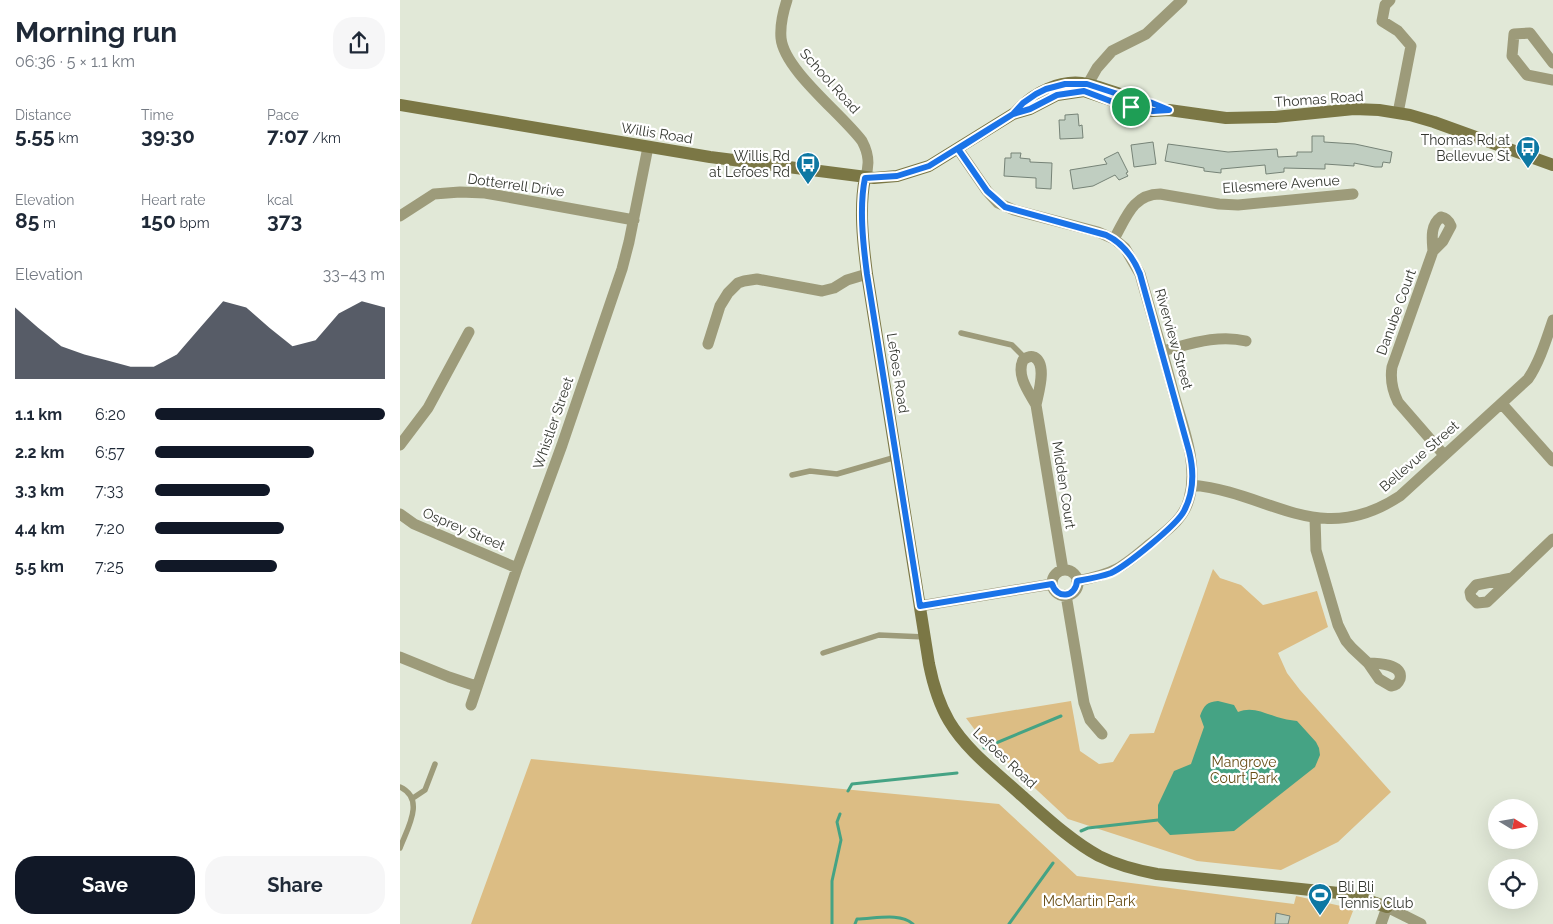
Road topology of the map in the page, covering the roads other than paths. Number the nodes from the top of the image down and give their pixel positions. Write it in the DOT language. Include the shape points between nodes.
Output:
graph roads {
  1 [pos="787,0"];
  2 [pos="1182,0"];
  3 [pos="1390,0"];
  4 [pos="1553,63"];
  5 [pos="1553,80"];
  6 [pos="1085,88"];
  7 [pos="400,105"];
  8 [pos="1398,114"];
  9 [pos="648,147"];
  10 [pos="958,149"];
  11 [pos="1553,164"];
  12 [pos="865,178"];
  13 [pos="1353,194"];
  14 [pos="400,216"];
  15 [pos="634,220"];
  16 [pos="1114,239"];
  17 [pos="1433,251"];
  18 [pos="867,274"];
  19 [pos="1553,320"];
  20 [pos="469,332"];
  21 [pos="961,333"];
  22 [pos="1246,341"];
  23 [pos="708,344"];
  24 [pos="1162,351"];
  25 [pos="1025,358"];
  26 [pos="1502,404"];
  27 [pos="1036,405"];
  28 [pos="400,445"];
  29 [pos="1444,455"];
  30 [pos="896,457"];
  31 [pos="1553,461"];
  32 [pos="792,475"];
  33 [pos="1192,485"];
  34 [pos="400,514"];
  35 [pos="1315,518"];
  36 [pos="1553,540"];
  37 [pos="517,568"];
  38 [pos="1063,570"];
  39 [pos="1512,578"];
  40 [pos="1077,581"];
  41 [pos="1052,584"];
  42 [pos="1066,595"];
  43 [pos="920,606"];
  44 [pos="925,637"];
  45 [pos="823,652"];
  46 [pos="400,657"];
  47 [pos="1368,663"];
  48 [pos="476,686"];
  49 [pos="471,705"];
  50 [pos="1102,734"];
  51 [pos="435,764"];
  52 [pos="400,787"];
  53 [pos="413,798"];
  54 [pos="400,848"];
  55 [pos="1387,907"];
  56 [pos="1381,924"];
  57 [pos="1422,924"];
  1 -- 12 [label="street, School Road" via="782,23 783,48 794,67 862,141 869,166"];
  2 -- 6 [label="street" via="1146,34 1112,51"];
  3 -- 8 [label="street" via="1382,21 1411,46"];
  4 -- 5 [label="street" via="1530,33 1514,34 1512,56 1527,75"];
  6 -- 8 [label="main road, Thomas Road" via="1169,110 1242,118 1354,109"];
  6 -- 10 [label="main road, Willis Road" via="1065,84 1046,89"];
  7 -- 9 [label="main road, Willis Road"];
  8 -- 11 [label="main road, Thomas Road" via="1434,122"];
  9 -- 12 [label="main road, Willis Road"];
  9 -- 15 [label="street, Whistler Street"];
  10 -- 12 [label="main road, Willis Road" via="917,170 897,176"];
  10 -- 16 [label="street, Riverview Street" via="987,191 1005,207"];
  12 -- 18 [label="main road, Lefoes Road"];
  13 -- 16 [label="street, Ellesmere Avenue" via="1219,204 1151,194 1136,202"];
  14 -- 15 [label="street, Dotterrell Drive" via="434,194 460,192 485,193"];
  15 -- 37 [label="street, Whistler Street" via="622,269"];
  16 -- 24 [label="street, Riverview Street" via="1125,248 1140,274"];
  17 -- 29 [label="street, Danube Court" via="1390,379 1398,402"];
  18 -- 23 [label="street" via="822,291 763,280 744,280 733,287 720,306"];
  18 -- 30 [label="main road, Lefoes Road"];
  19 -- 26 [label="street, Bellevue Street" via="1534,369"];
  20 -- 28 [label="street" via="428,408"];
  21 -- 25 [label="lane, Midden Court" via="1012,345"];
  22 -- 24 [label="street" via="1235,338 1202,341"];
  24 -- 33 [label="street, Riverview Street" via="1190,456"];
  25 -- 27 [label="street, Midden Court" via="1021,363 1024,383"];
  25 -- 27 [label="street, Midden Court" via="1036,358 1040,368 1041,384"];
  26 -- 29 [label="street, Bellevue Street"];
  26 -- 31 [label="street"];
  27 -- 38 [label="street, Midden Court"];
  29 -- 35 [label="street, Bellevue Street" via="1388,504 1351,517"];
  30 -- 32 [label="lane" via="837,474 810,471"];
  30 -- 43 [label="main road, Lefoes Road"];
  33 -- 35 [label="street, Bellevue Street" via="1222,490"];
  33 -- 40 [label="street, Riverview Street" via="1189,500 1177,521 1137,555 1111,572"];
  34 -- 37 [label="street, Osprey Street" via="414,524"];
  35 -- 47 [label="street" via="1316,550 1338,625 1346,641"];
  36 -- 39 [label="street"];
  37 -- 48 [label="street, Whistler Street"];
  38 -- 40 [label="street" via="1071,571"];
  38 -- 41 [label="street" via="1053,576"];
  40 -- 42 [label="street" via="1073,592"];
  41 -- 42 [label="street" via="1055,592"];
  41 -- 43 [label="street"];
  42 -- 50 [label="street" via="1084,703 1090,720"];
  43 -- 44 [label="main road, Lefoes Road"];
  44 -- 45 [label="lane" via="879,635"];
  44 -- 55 [label="main road, Lefoes Road" via="937,697 956,732 991,769 1088,850 1112,862 1143,871 1323,890"];
  46 -- 48 [label="street"];
  48 -- 49 [label="street, Whistler Street"];
  51 -- 53 [label="lane" via="425,790"];
  52 -- 53 [label="lane"];
  53 -- 54 [label="lane" via="412,814"];
  55 -- 56 [label="street"];
  55 -- 57 [label="street, Lefoes Road"];
}
